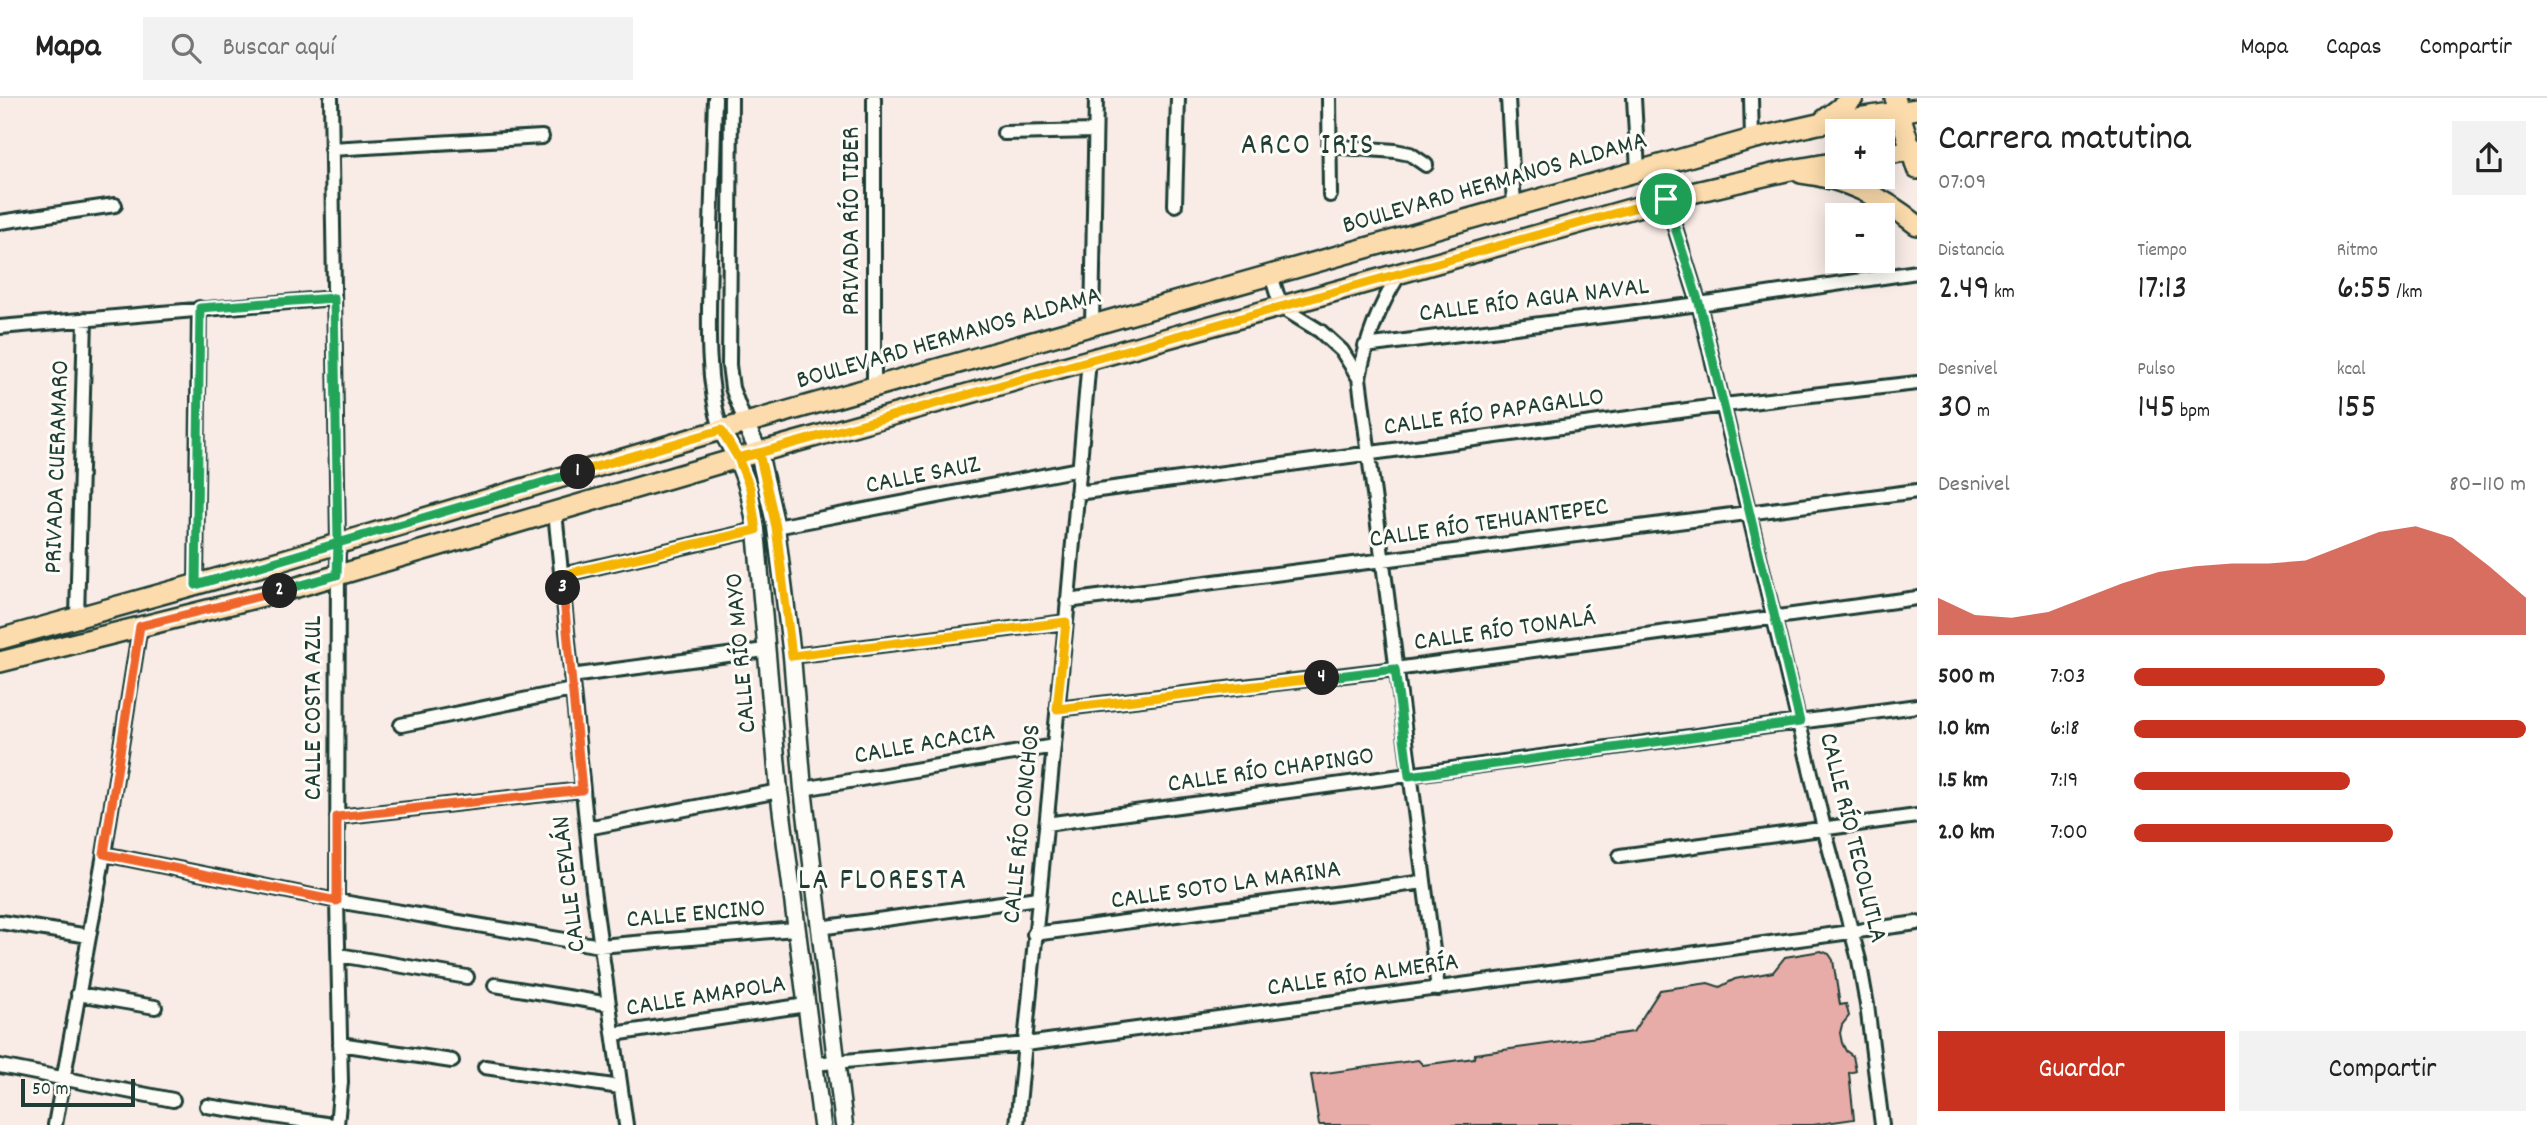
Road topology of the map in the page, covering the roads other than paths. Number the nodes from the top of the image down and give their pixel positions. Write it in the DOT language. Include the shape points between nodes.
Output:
graph roads {
  1 [pos="331,98"];
  2 [pos="715,98"];
  3 [pos="731,98"];
  4 [pos="874,98"];
  5 [pos="1096,98"];
  6 [pos="1178,98"];
  7 [pos="1329,98"];
  8 [pos="1508,98"];
  9 [pos="1634,98"];
  10 [pos="1751,98"];
  11 [pos="1853,98"];
  12 [pos="1904,106"];
  13 [pos="1818,124"];
  14 [pos="1095,131"];
  15 [pos="1004,134"];
  16 [pos="542,137"];
  17 [pos="1752,139"];
  18 [pos="1329,146"];
  19 [pos="331,149"];
  20 [pos="1914,149"];
  21 [pos="1895,153"];
  22 [pos="1825,164"];
  23 [pos="1426,165"];
  24 [pos="1917,169"];
  25 [pos="1786,171"];
  26 [pos="1638,172"];
  27 [pos="1330,195"];
  28 [pos="1666,199"];
  29 [pos="115,205"];
  30 [pos="1175,205"];
  31 [pos="1514,205"];
  32 [pos="0,222"];
  33 [pos="1917,225"];
  34 [pos="1917,272"];
  35 [pos="1271,275"];
  36 [pos="1399,275"];
  37 [pos="334,298"];
  38 [pos="1699,303"];
  39 [pos="1281,307"];
  40 [pos="200,308"];
  41 [pos="709,308"];
  42 [pos="729,308"];
  43 [pos="85,319"];
  44 [pos="1092,326"];
  45 [pos="0,327"];
  46 [pos="1365,346"];
  47 [pos="1088,360"];
  48 [pos="1359,379"];
  49 [pos="1917,383"];
  50 [pos="874,387"];
  51 [pos="1724,405"];
  52 [pos="746,425"];
  53 [pos="721,430"];
  54 [pos="759,453"];
  55 [pos="1367,454"];
  56 [pos="738,458"];
  57 [pos="1079,469"];
  58 [pos="1917,491"];
  59 [pos="1077,493"];
  60 [pos="555,512"];
  61 [pos="1749,512"];
  62 [pos="776,527"];
  63 [pos="756,530"];
  64 [pos="338,543"];
  65 [pos="1382,561"];
  66 [pos="337,575"];
  67 [pos="562,575"];
  68 [pos="196,585"];
  69 [pos="1917,598"];
  70 [pos="1068,601"];
  71 [pos="77,617"];
  72 [pos="1776,618"];
  73 [pos="1066,622"];
  74 [pos="140,626"];
  75 [pos="0,639"];
  76 [pos="765,650"];
  77 [pos="792,656"];
  78 [pos="0,662"];
  79 [pos="1395,669"];
  80 [pos="571,683"];
  81 [pos="1917,706"];
  82 [pos="1057,709"];
  83 [pos="1800,722"];
  84 [pos="401,725"];
  85 [pos="1054,746"];
  86 [pos="1409,776"];
  87 [pos="803,789"];
  88 [pos="582,790"];
  89 [pos="779,791"];
  90 [pos="1917,816"];
  91 [pos="337,817"];
  92 [pos="1046,824"];
  93 [pos="587,828"];
  94 [pos="1824,828"];
  95 [pos="104,854"];
  96 [pos="1620,856"];
  97 [pos="1424,882"];
  98 [pos="1038,898"];
  99 [pos="337,901"];
  100 [pos="0,922"];
  101 [pos="1917,923"];
  102 [pos="820,928"];
  103 [pos="795,929"];
  104 [pos="1852,930"];
  105 [pos="1034,934"];
  106 [pos="89,936"];
  107 [pos="600,946"];
  108 [pos="339,955"];
  109 [pos="467,977"];
  110 [pos="495,985"];
  111 [pos="1438,989"];
  112 [pos="78,994"];
  113 [pos="609,1004"];
  114 [pos="806,1005"];
  115 [pos="155,1007"];
  116 [pos="614,1034"];
  117 [pos="340,1044"];
  118 [pos="1026,1044"];
  119 [pos="452,1061"];
  120 [pos="837,1062"];
  121 [pos="814,1063"];
  122 [pos="0,1066"];
  123 [pos="485,1067"];
  124 [pos="64,1077"];
  125 [pos="620,1087"];
  126 [pos="173,1100"];
  127 [pos="207,1106"];
  128 [pos="55,1125"];
  129 [pos="332,1125"];
  130 [pos="337,1125"];
  131 [pos="626,1125"];
  132 [pos="822,1125"];
  133 [pos="844,1125"];
  134 [pos="1017,1125"];
  135 [pos="1882,1125"];
  1 -- 19 [label="street, CALLE COSTA AZUL"];
  2 -- 41 [label="street, CALLE RÍO MAYO"];
  3 -- 42 [label="street, CALLE RÍO MAYO"];
  4 -- 50 [label="street, PRIVADA RÍO TIBER"];
  5 -- 14 [label="street"];
  6 -- 30 [label="street"];
  7 -- 18 [label="street"];
  8 -- 31 [label="street"];
  9 -- 26 [label="street"];
  10 -- 17 [label="street"];
  11 -- 13 [label="main road"];
  12 -- 13 [label="main road, BOULEVARD HERMANOS ALDAMA"];
  12 -- 20 [label="main road"];
  13 -- 17 [label="main road, BOULEVARD HERMANOS ALDAMA"];
  14 -- 15 [label="street"];
  14 -- 44 [label="street"];
  16 -- 19 [label="street"];
  17 -- 26 [label="main road, BOULEVARD HERMANOS ALDAMA"];
  18 -- 23 [label="street" via="1395,150"];
  18 -- 27 [label="street"];
  19 -- 37 [label="street, CALLE COSTA AZUL"];
  20 -- 21 [label="main road"];
  20 -- 24 [label="main road"];
  22 -- 25 [label="main road"];
  25 -- 28 [label="main road"];
  25 -- 33 [label="main road" via="1857,188"];
  26 -- 31 [label="main road, BOULEVARD HERMANOS ALDAMA"];
  28 -- 36 [label="main road"];
  28 -- 38 [label="street, CALLE RÍO TECOLUTLA"];
  29 -- 32 [label="street"];
  31 -- 35 [label="main road, BOULEVARD HERMANOS ALDAMA"];
  34 -- 38 [label="street, CALLE RÍO AGUA NAVAL"];
  35 -- 39 [label="street"];
  35 -- 44 [label="main road, BOULEVARD HERMANOS ALDAMA"];
  36 -- 39 [label="main road"];
  36 -- 46 [label="street"];
  37 -- 40 [label="street"];
  37 -- 64 [label="street, CALLE COSTA AZUL"];
  38 -- 46 [label="street, CALLE RÍO AGUA NAVAL"];
  38 -- 51 [label="street, CALLE RÍO TECOLUTLA"];
  39 -- 47 [label="main road"];
  39 -- 48 [label="street" via="1342,351"];
  40 -- 43 [label="street"];
  40 -- 68 [label="street"];
  41 -- 42 [label="street"];
  41 -- 53 [label="street, CALLE RÍO MAYO" via="712,380"];
  42 -- 52 [label="street, CALLE RÍO MAYO" via="730,377"];
  43 -- 45 [label="street"];
  43 -- 71 [label="street, PRIVADA CUERAMARO"];
  44 -- 50 [label="main road, BOULEVARD HERMANOS ALDAMA"];
  46 -- 48 [label="street"];
  47 -- 54 [label="main road"];
  47 -- 57 [label="street, CALLE RÍO CONCHOS"];
  48 -- 55 [label="street"];
  49 -- 51 [label="street, CALLE RÍO PAPAGALLO"];
  50 -- 52 [label="main road, BOULEVARD HERMANOS ALDAMA"];
  51 -- 55 [label="street, CALLE RÍO PAPAGALLO"];
  51 -- 61 [label="street, CALLE RÍO TECOLUTLA"];
  52 -- 53 [label="main road, BOULEVARD HERMANOS ALDAMA"];
  52 -- 54 [label="street, CALLE RÍO MAYO"];
  53 -- 56 [label="street, CALLE RÍO MAYO"];
  53 -- 64 [label="main road, BOULEVARD HERMANOS ALDAMA"];
  54 -- 56 [label="main road"];
  54 -- 62 [label="street, CALLE RÍO MAYO"];
  55 -- 59 [label="street, CALLE RÍO PAPAGALLO"];
  55 -- 65 [label="street"];
  56 -- 60 [label="main road"];
  56 -- 63 [label="street, CALLE RÍO MAYO" via="750,488"];
  57 -- 59 [label="street, CALLE RÍO CONCHOS"];
  57 -- 62 [label="street, CALLE SAUZ"];
  58 -- 61 [label="street, CALLE RÍO TEHUANTEPEC"];
  59 -- 70 [label="street, CALLE RÍO CONCHOS"];
  60 -- 66 [label="main road"];
  60 -- 67 [label="street, CALLE CEYLÁN"];
  61 -- 65 [label="street, CALLE RÍO TEHUANTEPEC"];
  61 -- 72 [label="street, CALLE RÍO TECOLUTLA"];
  62 -- 77 [label="street, CALLE RÍO MAYO"];
  63 -- 67 [label="street"];
  63 -- 76 [label="street, CALLE RÍO MAYO"];
  64 -- 66 [label="street, CALLE COSTA AZUL"];
  64 -- 68 [label="main road, BOULEVARD HERMANOS ALDAMA"];
  65 -- 70 [label="street, CALLE RÍO TEHUANTEPEC"];
  65 -- 79 [label="street"];
  66 -- 74 [label="main road"];
  66 -- 91 [label="street, CALLE COSTA AZUL"];
  67 -- 80 [label="street, CALLE CEYLÁN"];
  68 -- 71 [label="main road, BOULEVARD HERMANOS ALDAMA"];
  69 -- 72 [label="street, CALLE RÍO TONALÁ"];
  70 -- 73 [label="street, CALLE RÍO CONCHOS"];
  71 -- 75 [label="main road, BOULEVARD HERMANOS ALDAMA"];
  72 -- 79 [label="street, CALLE RÍO TONALÁ"];
  72 -- 83 [label="street, CALLE RÍO TECOLUTLA"];
  73 -- 77 [label="street"];
  73 -- 82 [label="street, CALLE RÍO CONCHOS"];
  74 -- 78 [label="main road"];
  74 -- 95 [label="street"];
  76 -- 80 [label="street"];
  76 -- 89 [label="street, CALLE RÍO MAYO"];
  77 -- 87 [label="street, CALLE RÍO MAYO"];
  79 -- 82 [label="street, CALLE RÍO TONALÁ"];
  79 -- 86 [label="street"];
  80 -- 84 [label="street"];
  80 -- 88 [label="street, CALLE CEYLÁN"];
  81 -- 83 [label="street, CALLE RÍO CHAPINGO"];
  82 -- 85 [label="street, CALLE RÍO CONCHOS"];
  83 -- 86 [label="street, CALLE RÍO CHAPINGO"];
  83 -- 94 [label="street, CALLE RÍO TECOLUTLA"];
  85 -- 87 [label="street, CALLE ACACIA"];
  85 -- 92 [label="street, CALLE RÍO CONCHOS"];
  86 -- 92 [label="street, CALLE RÍO CHAPINGO"];
  86 -- 97 [label="street"];
  87 -- 102 [label="street, CALLE RÍO MAYO"];
  88 -- 91 [label="street"];
  88 -- 93 [label="street, CALLE CEYLÁN"];
  89 -- 93 [label="street"];
  89 -- 103 [label="street, CALLE RÍO MAYO"];
  90 -- 94 [label="street"];
  91 -- 99 [label="street, CALLE COSTA AZUL"];
  92 -- 98 [label="street, CALLE RÍO CONCHOS"];
  93 -- 107 [label="street, CALLE CEYLÁN"];
  94 -- 96 [label="street"];
  94 -- 104 [label="street, CALLE RÍO TECOLUTLA"];
  95 -- 99 [label="street, CALLE ENCINO"];
  95 -- 106 [label="street"];
  97 -- 105 [label="street, CALLE SOTO LA MARINA"];
  97 -- 111 [label="street"];
  98 -- 102 [label="street"];
  98 -- 105 [label="street, CALLE RÍO CONCHOS"];
  99 -- 107 [label="street, CALLE ENCINO"];
  99 -- 108 [label="street, CALLE COSTA AZUL"];
  100 -- 106 [label="street"];
  101 -- 104 [label="street, CALLE RÍO ALMERÍA"];
  102 -- 120 [label="street, CALLE RÍO MAYO"];
  103 -- 107 [label="street, CALLE ENCINO"];
  103 -- 114 [label="street, CALLE RÍO MAYO"];
  104 -- 111 [label="street, CALLE RÍO ALMERÍA"];
  104 -- 135 [label="street, CALLE RÍO TECOLUTLA"];
  105 -- 118 [label="street, CALLE RÍO CONCHOS"];
  106 -- 112 [label="street"];
  107 -- 113 [label="street, CALLE CEYLÁN"];
  108 -- 109 [label="street"];
  108 -- 117 [label="street, CALLE COSTA AZUL"];
  110 -- 113 [label="street"];
  111 -- 118 [label="street, CALLE RÍO ALMERÍA"];
  112 -- 115 [label="street"];
  112 -- 124 [label="street"];
  113 -- 116 [label="street, CALLE CEYLÁN"];
  114 -- 116 [label="street, CALLE AMAPOLA"];
  114 -- 121 [label="street, CALLE RÍO MAYO"];
  116 -- 125 [label="street, CALLE CEYLÁN"];
  117 -- 119 [label="street"];
  117 -- 130 [label="street, CALLE COSTA AZUL"];
  118 -- 120 [label="street, CALLE RÍO ALMERÍA"];
  118 -- 134 [label="street, CALLE RÍO CONCHOS"];
  120 -- 121 [label="street, CALLE RÍO ALMERÍA"];
  120 -- 133 [label="street, CALLE RÍO MAYO"];
  121 -- 132 [label="street, CALLE RÍO MAYO"];
  122 -- 124 [label="street"];
  123 -- 125 [label="street"];
  124 -- 126 [label="street"];
  124 -- 128 [label="street"];
  125 -- 131 [label="street, CALLE CEYLÁN"];
  127 -- 129 [label="street"];
}
